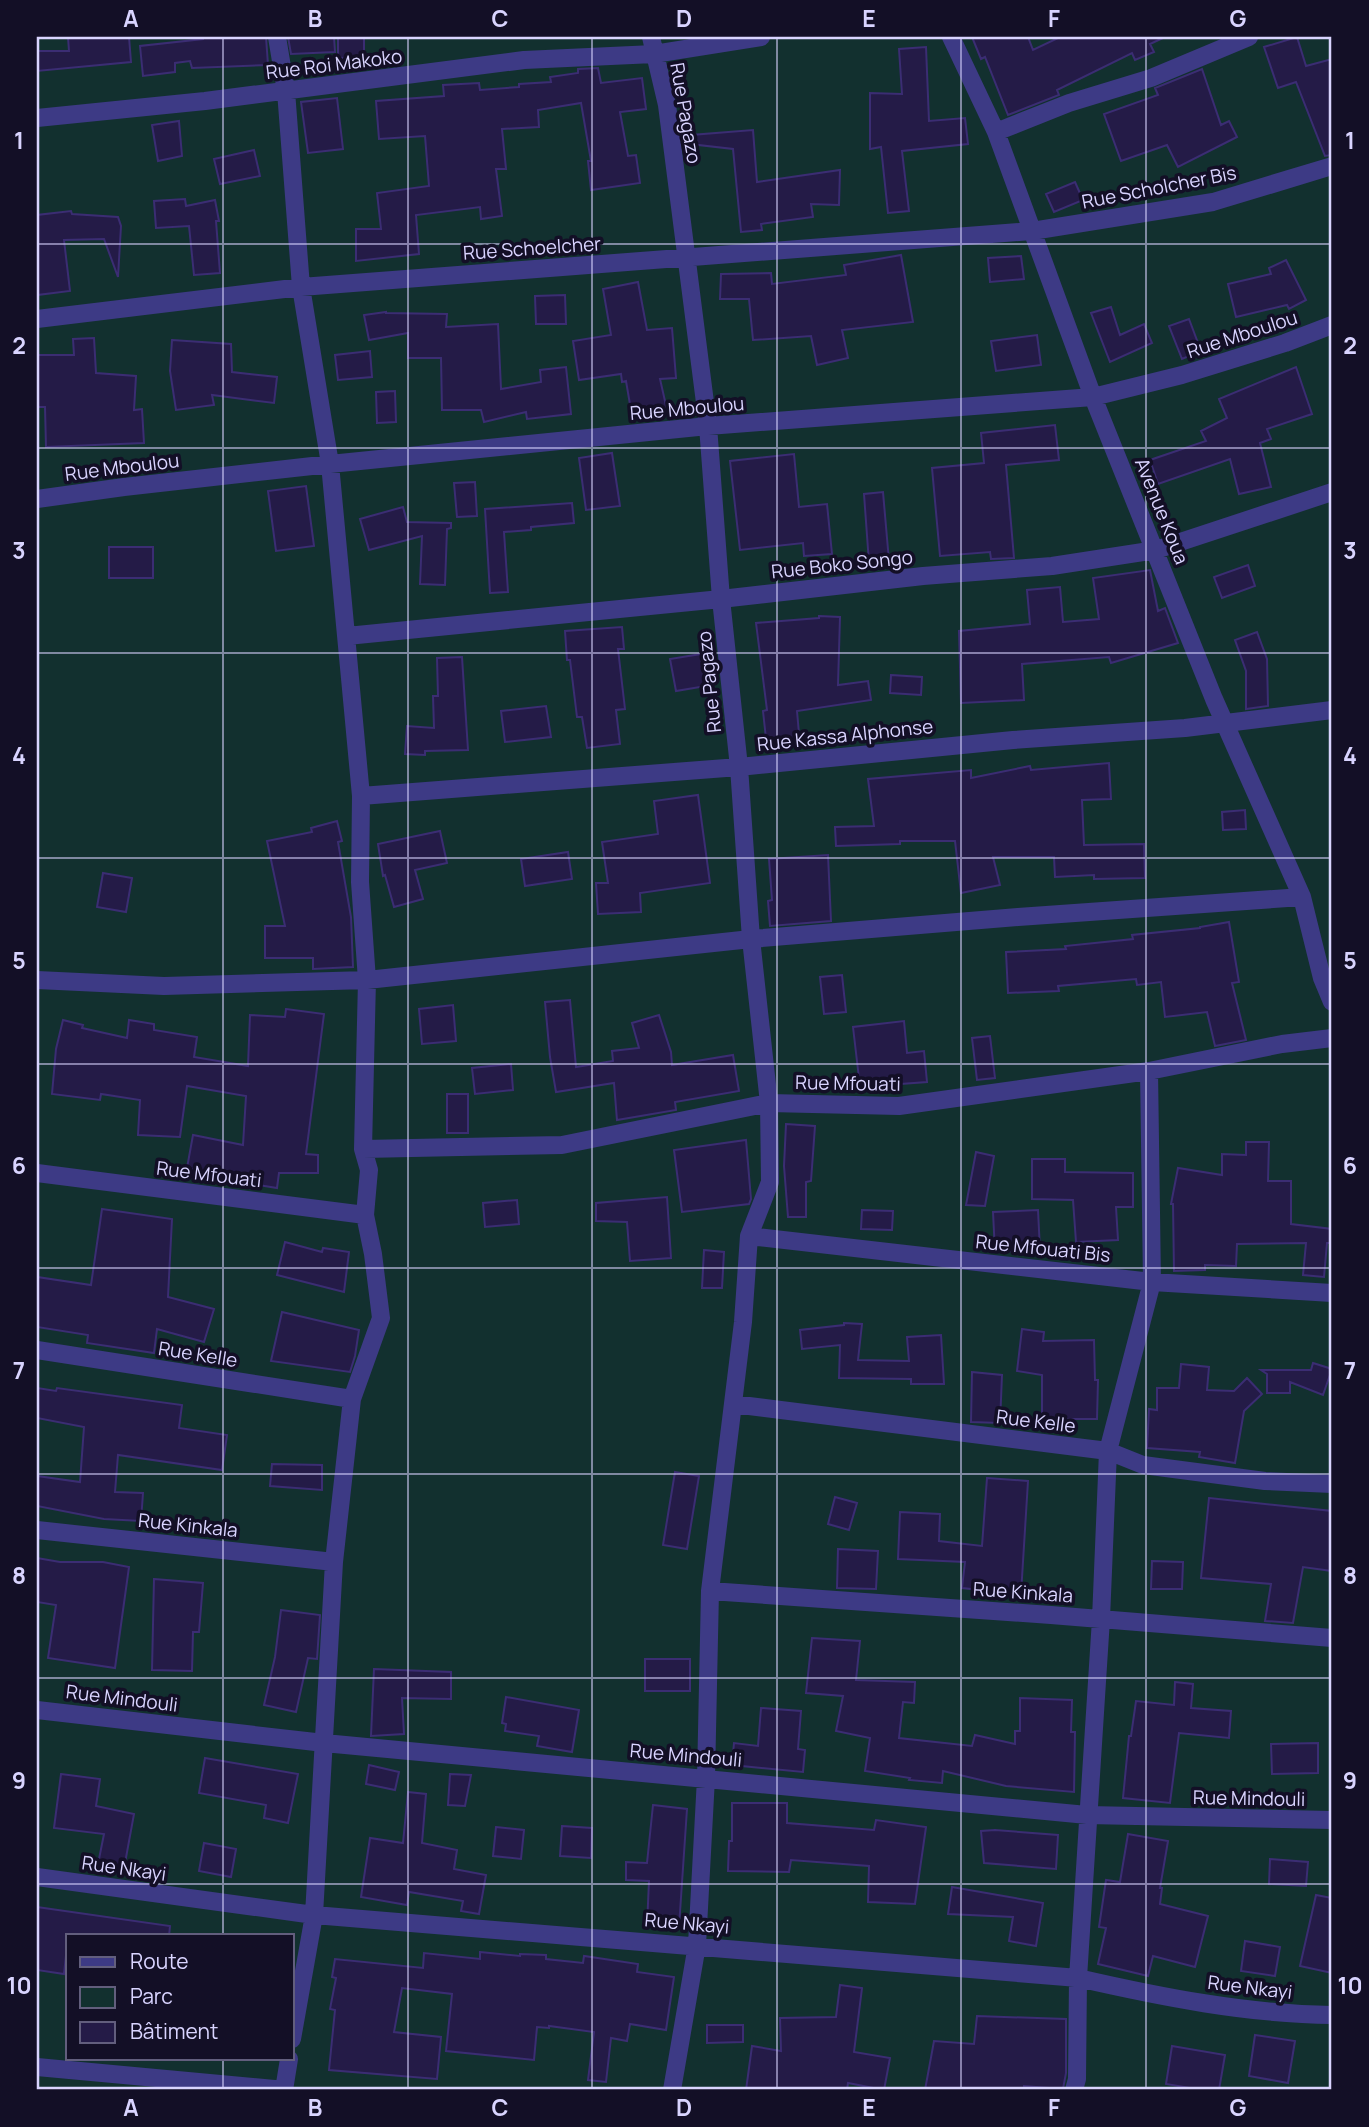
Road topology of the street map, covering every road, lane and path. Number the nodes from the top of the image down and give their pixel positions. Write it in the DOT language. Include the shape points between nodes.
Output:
graph roads {
  1 [pos="277,37"];
  2 [pos="761,37"];
  3 [pos="951,37"];
  4 [pos="1249,37"];
  5 [pos="652,46"];
  6 [pos="286,91"];
  7 [pos="37,118"];
  8 [pos="996,132"];
  9 [pos="1332,166"];
  10 [pos="1032,230"];
  11 [pos="686,258"];
  12 [pos="301,287"];
  13 [pos="37,319"];
  14 [pos="1332,325"];
  15 [pos="1093,397"];
  16 [pos="708,426"];
  17 [pos="330,464"];
  18 [pos="1332,492"];
  19 [pos="37,499"];
  20 [pos="1156,550"];
  21 [pos="721,599"];
  22 [pos="347,636"];
  23 [pos="1332,710"];
  24 [pos="1227,724"];
  25 [pos="739,767"];
  26 [pos="361,796"];
  27 [pos="1302,897"];
  28 [pos="751,939"];
  29 [pos="37,980"];
  30 [pos="366,980"];
  31 [pos="1332,1002"];
  32 [pos="1332,1038"];
  33 [pos="1149,1071"];
  34 [pos="769,1103"];
  35 [pos="363,1149"];
  36 [pos="37,1173"];
  37 [pos="365,1210"];
  38 [pos="750,1236"];
  39 [pos="1152,1282"];
  40 [pos="1332,1293"];
  41 [pos="37,1350"];
  42 [pos="352,1399"];
  43 [pos="733,1404"];
  44 [pos="1108,1451"];
  45 [pos="1332,1484"];
  46 [pos="37,1530"];
  47 [pos="334,1562"];
  48 [pos="710,1591"];
  49 [pos="1101,1619"];
  50 [pos="1332,1638"];
  51 [pos="37,1710"];
  52 [pos="324,1743"];
  53 [pos="706,1778"];
  54 [pos="1087,1815"];
  55 [pos="1332,1820"];
  56 [pos="37,1877"];
  57 [pos="314,1915"];
  58 [pos="697,1945"];
  59 [pos="1078,1978"];
  60 [pos="1332,2015"];
  61 [pos="294,2028"];
  62 [pos="289,2060"];
  63 [pos="37,2067"];
  64 [pos="284,2090"];
  65 [pos="672,2090"];
  66 [pos="1074,2090"];
  1 -- 6 [label="street"];
  2 -- 5 [label="street, Rue Roi Makoko"];
  3 -- 8 [label="street, Avenue Koua"];
  4 -- 8 [label="street" via="1151,78"];
  5 -- 6 [label="street, Rue Roi Makoko"];
  5 -- 11 [label="street, Rue Pagazo" via="667,105"];
  6 -- 7 [label="street, Rue Roi Makoko"];
  6 -- 12 [label="street"];
  8 -- 10 [label="street, Avenue Koua"];
  9 -- 10 [label="street, Rue Scholcher Bis" via="1213,202"];
  10 -- 11 [label="street, Rue Schoelcher"];
  10 -- 15 [label="street, Avenue Koua"];
  11 -- 12 [label="street, Rue Schoelcher"];
  11 -- 16 [label="street, Rue Pagazo"];
  12 -- 13 [label="street, Rue Schoelcher"];
  12 -- 17 [label="street"];
  14 -- 15 [label="street, Rue Mboulou" via="1182,375"];
  15 -- 16 [label="street, Rue Mboulou"];
  15 -- 20 [label="street, Avenue Koua"];
  16 -- 17 [label="street, Rue Mboulou"];
  16 -- 21 [label="street, Rue Pagazo"];
  17 -- 19 [label="street, Rue Mboulou"];
  17 -- 22 [label="street"];
  18 -- 20 [label="street, Rue Boko Songo"];
  20 -- 21 [label="street, Rue Boko Songo" via="1052,566"];
  20 -- 24 [label="street, Avenue Koua"];
  21 -- 22 [label="street, Rue Boko Songo"];
  21 -- 25 [label="street, Rue Pagazo"];
  22 -- 26 [label="street"];
  23 -- 24 [label="street, Rue Kassa Alphonse"];
  24 -- 25 [label="street, Rue Kassa Alphonse"];
  24 -- 27 [label="street, Avenue Koua"];
  25 -- 26 [label="street, Rue Kassa Alphonse"];
  25 -- 28 [label="street, Rue Pagazo"];
  26 -- 30 [label="street"];
  27 -- 28 [label="street"];
  27 -- 31 [label="street, Avenue Koua"];
  28 -- 30 [label="street"];
  28 -- 34 [label="street, Rue Pagazo"];
  29 -- 30 [label="street" via="164,986"];
  30 -- 35 [label="street"];
  32 -- 33 [label="street, Rue Mfouati"];
  33 -- 34 [label="street, Rue Mfouati" via="900,1106"];
  33 -- 39 [label="street"];
  34 -- 35 [label="street, Rue Mfouati" via="562,1145"];
  34 -- 38 [label="street, Rue Pagazo" via="770,1182"];
  35 -- 37 [label="street" via="369,1170"];
  36 -- 37 [label="street, Rue Mfouati"];
  37 -- 42 [label="street" via="380,1318"];
  38 -- 39 [label="street, Rue Mfouati Bis"];
  38 -- 43 [label="street, Rue Pagazo"];
  39 -- 40 [label="street, Rue Mfouati Bis"];
  39 -- 44 [label="street"];
  41 -- 42 [label="street, Rue Kelle"];
  42 -- 47 [label="street"];
  43 -- 44 [label="street, Rue Kelle"];
  43 -- 48 [label="street, Rue Pagazo"];
  44 -- 45 [label="street, Rue Kelle" via="1143,1465 1265,1481"];
  44 -- 49 [label="street"];
  46 -- 47 [label="street, Rue Kinkala"];
  47 -- 52 [label="street"];
  48 -- 49 [label="street, Rue Kinkala"];
  48 -- 53 [label="street, Rue Pagazo"];
  49 -- 50 [label="street, Rue Kinkala"];
  49 -- 54 [label="street"];
  51 -- 52 [label="street, Rue Mindouli"];
  52 -- 53 [label="street, Rue Mindouli"];
  52 -- 57 [label="street"];
  53 -- 54 [label="street, Rue Mindouli"];
  53 -- 58 [label="street, Rue Pagazo"];
  54 -- 55 [label="street, Rue Mindouli"];
  54 -- 59 [label="street"];
  56 -- 57 [label="street, Rue Nkayi"];
  57 -- 58 [label="street, Rue Nkayi"];
  57 -- 61 [label="street"];
  58 -- 59 [label="street, Rue Nkayi"];
  58 -- 65 [label="street, Rue Pagazo"];
  59 -- 60 [label="street, Rue Nkayi" via="1180,1999 1288,2014"];
  59 -- 66 [label="street"];
  62 -- 64 [label="street"];
  63 -- 64 [label="street"];
}
